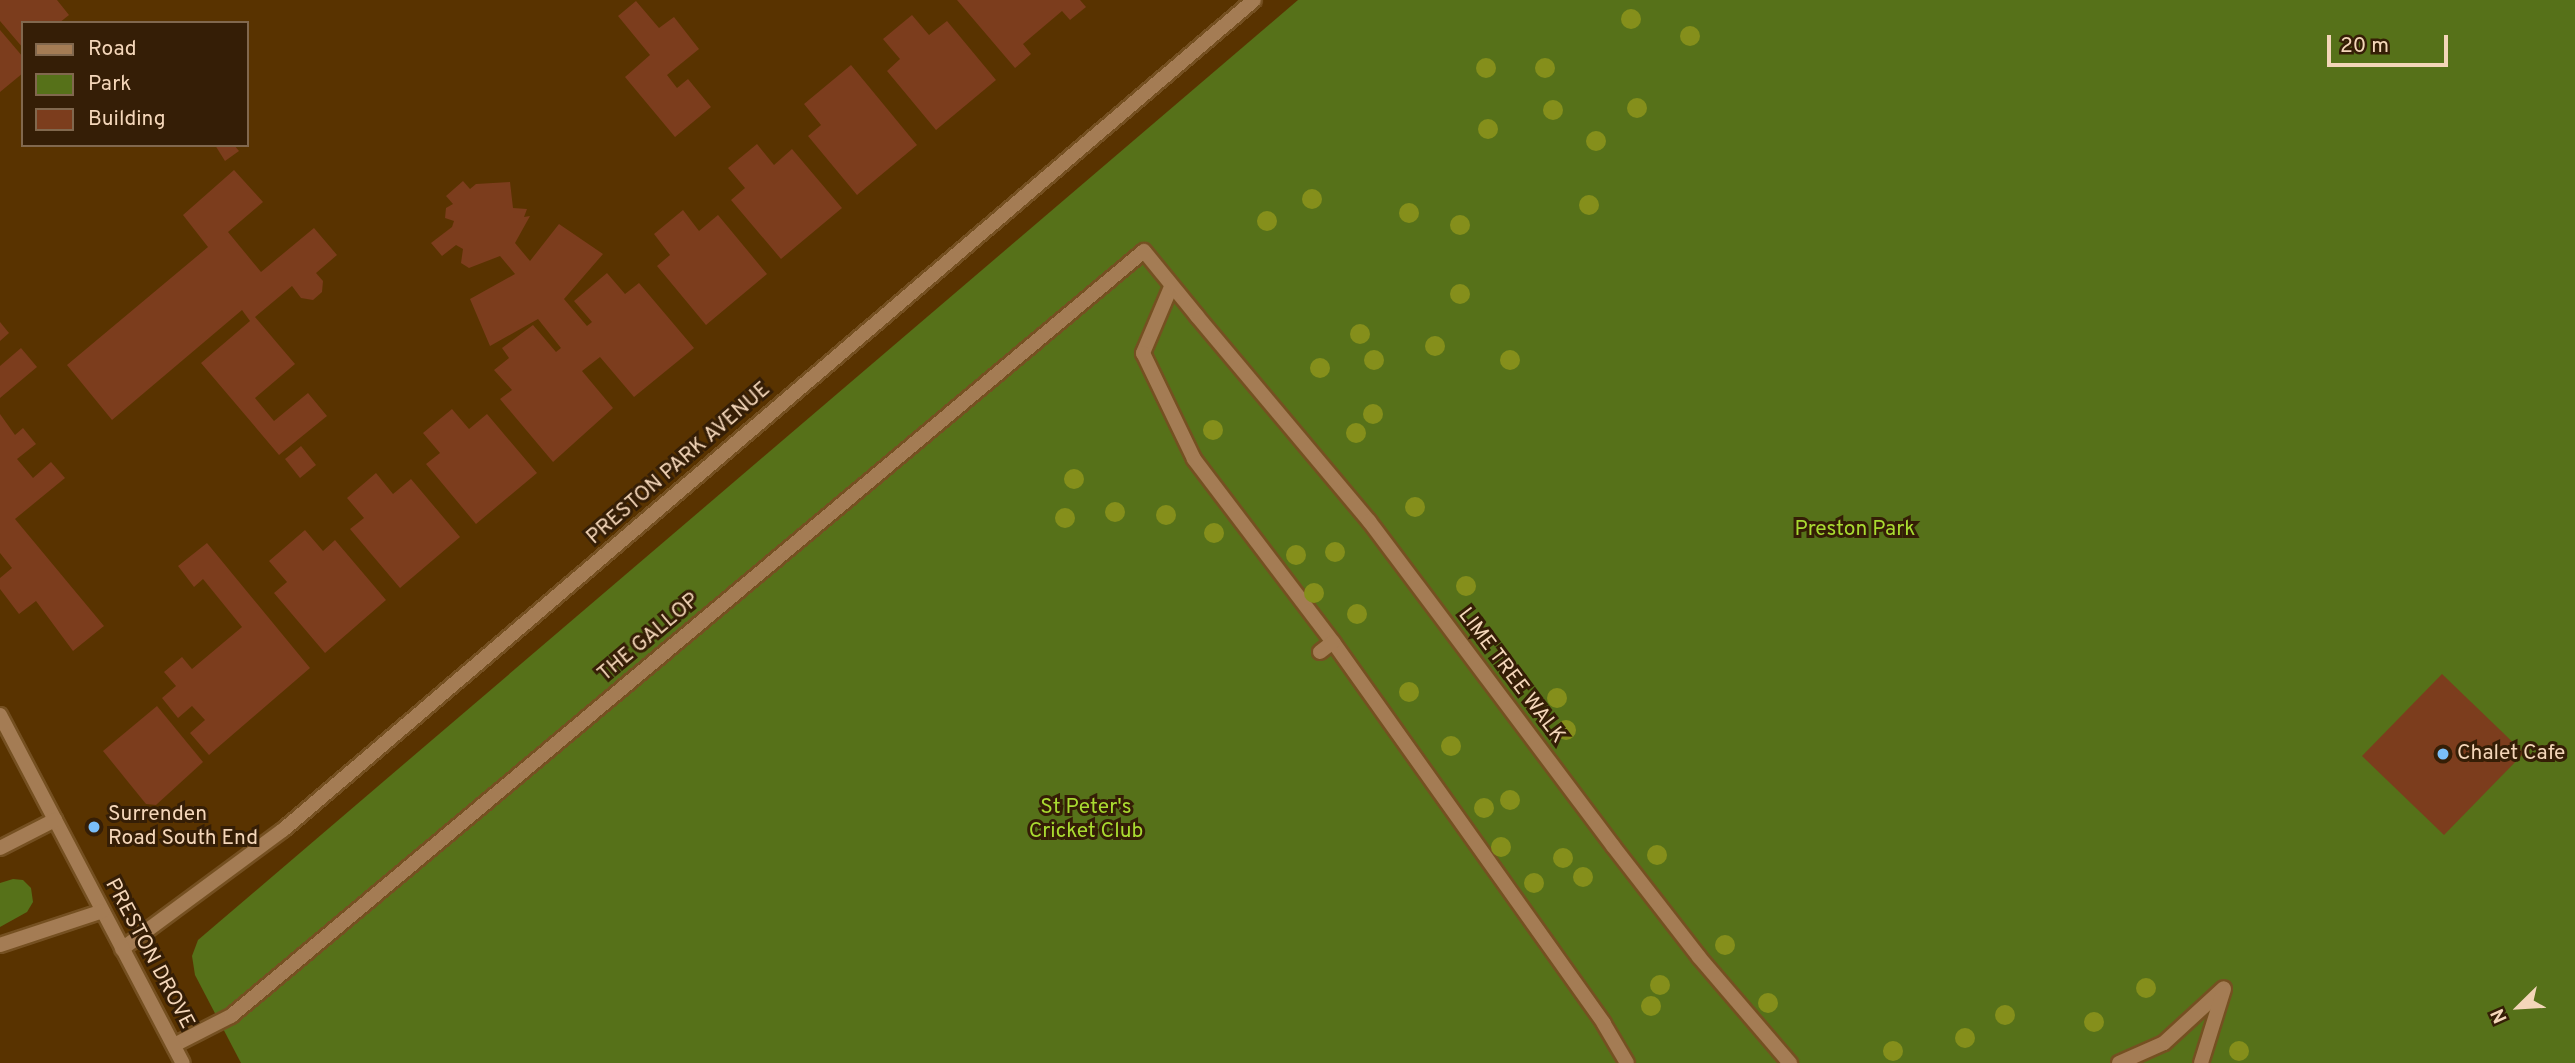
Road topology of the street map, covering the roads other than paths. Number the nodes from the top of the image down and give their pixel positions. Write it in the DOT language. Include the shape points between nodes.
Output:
graph roads {
  1 [pos="1254,0"];
  2 [pos="1144,251"];
  3 [pos="1171,287"];
  4 [pos="1333,642"];
  5 [pos="1320,652"];
  6 [pos="0,715"];
  7 [pos="55,820"];
  8 [pos="0,848"];
  9 [pos="103,911"];
  10 [pos="0,945"];
  11 [pos="122,949"];
  12 [pos="174,1045"];
  13 [pos="183,1063"];
  14 [pos="1628,1063"];
  15 [pos="1790,1063"];
  16 [pos="2119,1063"];
  17 [pos="2201,1063"];
  1 -- 11 [label="street, PRESTON PARK AVENUE" via="283,830"];
  2 -- 3 [label="street, LIME TREE WALK"];
  2 -- 12 [label="street, THE GALLOP" via="231,1016"];
  3 -- 4 [label="street" via="1143,353 1194,459"];
  3 -- 15 [label="street, LIME TREE WALK" via="1369,521 1652,897"];
  4 -- 5 [label="street"];
  4 -- 14 [label="street"];
  6 -- 7 [label="street, PRESTON DROVE"];
  7 -- 8 [label="street"];
  7 -- 9 [label="street, PRESTON DROVE"];
  9 -- 10 [label="street"];
  9 -- 11 [label="street, PRESTON DROVE"];
  11 -- 12 [label="street, PRESTON DROVE"];
  12 -- 13 [label="street, PRESTON DROVE"];
  16 -- 17 [label="street" via="2164,1044 2224,988"];
}
